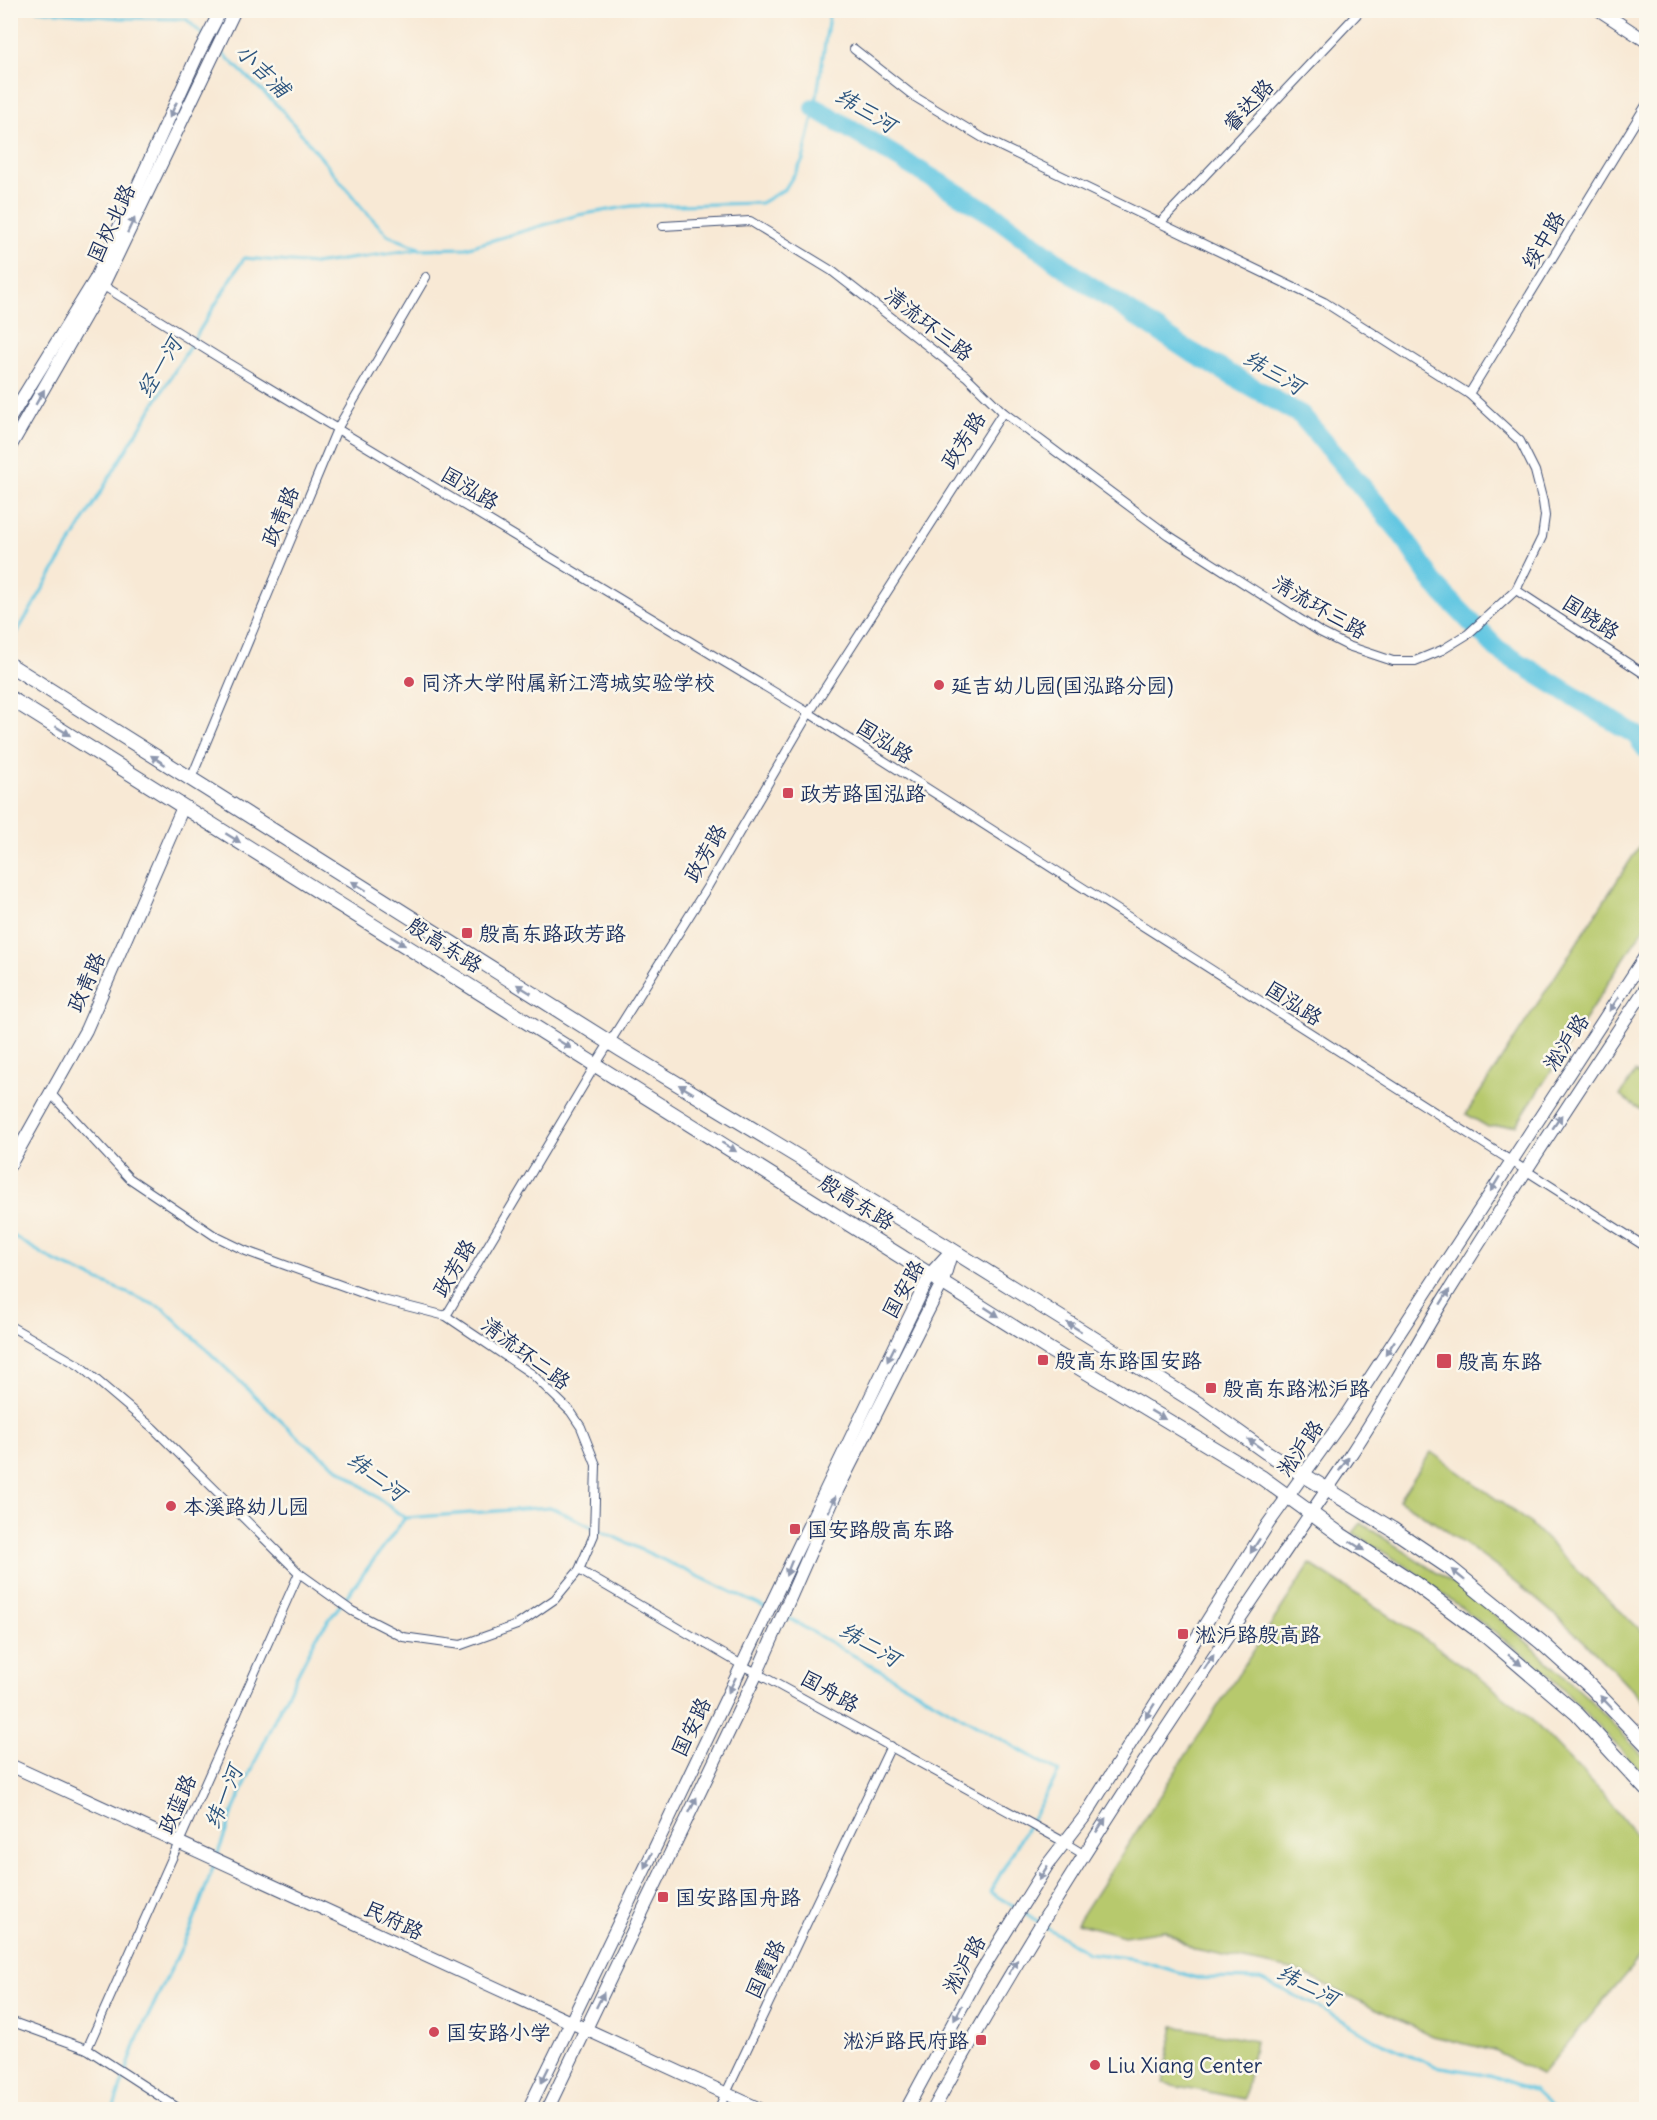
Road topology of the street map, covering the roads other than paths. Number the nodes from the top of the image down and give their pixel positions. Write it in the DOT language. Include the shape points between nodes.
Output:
graph roads {
  1 [pos="235,10"];
  2 [pos="1361,10"];
  3 [pos="1599,10"];
  4 [pos="220,20"];
  5 [pos="1647,41"];
  6 [pos="854,50"];
  7 [pos="1647,105"];
  8 [pos="1160,223"];
  9 [pos="663,226"];
  10 [pos="426,277"];
  11 [pos="99,283"];
  12 [pos="1469,394"];
  13 [pos="1003,412"];
  14 [pos="10,418"];
  15 [pos="337,429"];
  16 [pos="10,447"];
  17 [pos="1516,590"];
  18 [pos="10,665"];
  19 [pos="1647,675"];
  20 [pos="12,699"];
  21 [pos="809,714"];
  22 [pos="190,781"];
  23 [pos="183,807"];
  24 [pos="1647,955"];
  25 [pos="1647,988"];
  26 [pos="609,1042"];
  27 [pos="596,1064"];
  28 [pos="51,1094"];
  29 [pos="1509,1162"];
  30 [pos="10,1165"];
  31 [pos="1525,1171"];
  32 [pos="1647,1247"];
  33 [pos="952,1250"];
  34 [pos="930,1273"];
  35 [pos="943,1281"];
  36 [pos="446,1316"];
  37 [pos="10,1326"];
  38 [pos="1305,1474"];
  39 [pos="1327,1488"];
  40 [pos="1288,1498"];
  41 [pos="1310,1511"];
  42 [pos="579,1570"];
  43 [pos="298,1573"];
  44 [pos="742,1665"];
  45 [pos="758,1673"];
  46 [pos="1647,1744"];
  47 [pos="891,1746"];
  48 [pos="10,1766"];
  49 [pos="1647,1789"];
  50 [pos="1064,1842"];
  51 [pos="179,1843"];
  52 [pos="1083,1854"];
  53 [pos="10,2021"];
  54 [pos="571,2023"];
  55 [pos="585,2029"];
  56 [pos="87,2049"];
  57 [pos="726,2093"];
  58 [pos="181,2109"];
  59 [pos="528,2109"];
  60 [pos="547,2109"];
  61 [pos="718,2109"];
  62 [pos="762,2109"];
  63 [pos="906,2109"];
  64 [pos="933,2109"];
  1 -- 4 [label="main road, 国权北路"];
  2 -- 8 [label="street, 睿达路"];
  3 -- 5 [label="main road"];
  4 -- 11 [label="main road, 国权北路, one-way" via="197,56"];
  11 -- 4 [label="main road, 国权北路, one-way" via="207,66"];
  6 -- 8 [label="street, 清流环三路" via="915,97 983,138"];
  7 -- 12 [label="street, 绥中路"];
  8 -- 12 [label="street, 清流环三路" via="1324,302"];
  9 -- 13 [label="street, 清流环三路" via="750,221 832,271 966,376"];
  10 -- 15 [label="street, 政青路"];
  11 -- 14 [label="main road, 国权北路"];
  11 -- 15 [label="street, 国泓路"];
  16 -- 11 [label="main road, 国权北路, one-way"];
  12 -- 17 [label="street, 清流环三路" via="1520,441 1535,471 1543,502 1542,537"];
  13 -- 17 [label="street, 清流环三路" via="1168,535 1320,632 1368,655 1415,661 1442,650 1468,634"];
  13 -- 21 [label="street, 政芳路"];
  15 -- 21 [label="street, 国泓路"];
  15 -- 22 [label="street, 政青路"];
  17 -- 19 [label="street, 国晓路"];
  22 -- 18 [label="main road, 殷高东路, one-way"];
  20 -- 23 [label="main road, 殷高东路, one-way"];
  21 -- 26 [label="street, 政芳路" via="708,886"];
  21 -- 29 [label="street, 国泓路"];
  26 -- 22 [label="main road, 殷高东路, one-way"];
  23 -- 27 [label="main road, 殷高东路, one-way"];
  23 -- 28 [label="main road, 政青路" via="86,1030"];
  24 -- 29 [label="main road, 淞沪路, one-way"];
  31 -- 25 [label="main road, 淞沪路, one-way"];
  26 -- 27 [label="street, 政芳路"];
  33 -- 26 [label="main road, 殷高东路, one-way"];
  27 -- 34 [label="main road, 殷高东路, one-way"];
  27 -- 36 [label="street, 政芳路"];
  28 -- 30 [label="main road, 政青路"];
  28 -- 36 [label="street, 清流环二路" via="129,1178 215,1236 379,1299"];
  29 -- 31 [label="street, 国泓路"];
  29 -- 38 [label="main road, 淞沪路, one-way"];
  31 -- 32 [label="street, 国泓路"];
  39 -- 31 [label="main road, 淞沪路, one-way"];
  33 -- 34 [label="main road, 国安路"];
  33 -- 35 [label="main road, 国安路"];
  38 -- 33 [label="main road, 殷高东路, one-way"];
  34 -- 35 [label="main road, 殷高东路"];
  34 -- 44 [label="main road, 国安路, one-way"];
  35 -- 40 [label="main road, 殷高东路, one-way" via="1261,1477"];
  45 -- 35 [label="main road, 国安路, one-way" via="838,1489"];
  36 -- 42 [label="street, 清流环二路" via="532,1374 563,1402 581,1427 596,1465 594,1535"];
  37 -- 43 [label="street, 清流环二路" via="80,1366 153,1428"];
  38 -- 39 [label="main road, 殷高东路"];
  38 -- 40 [label="main road, 淞沪路"];
  39 -- 41 [label="main road, 淞沪路"];
  46 -- 39 [label="main road, 殷高东路, one-way" via="1550,1650 1450,1568"];
  40 -- 41 [label="main road, 殷高东路"];
  40 -- 50 [label="main road, 淞沪路, one-way"];
  41 -- 49 [label="main road, 殷高东路, one-way" via="1430,1594 1525,1668 1577,1714"];
  52 -- 41 [label="main road, 淞沪路, one-way"];
  42 -- 43 [label="street, 清流环二路" via="555,1599 517,1625 461,1645 403,1637 352,1611"];
  42 -- 44 [label="street, 国舟路"];
  43 -- 51 [label="street, 政蓝路"];
  44 -- 45 [label="street, 国舟路"];
  44 -- 54 [label="main road, 国安路, one-way"];
  45 -- 47 [label="street, 国舟路"];
  55 -- 45 [label="main road, 国安路, one-way"];
  47 -- 50 [label="street, 国舟路"];
  47 -- 57 [label="street, 国霞路"];
  48 -- 51 [label="main road, 民府路"];
  50 -- 52 [label="street"];
  50 -- 63 [label="main road, 淞沪路, one-way" via="979,1975"];
  51 -- 54 [label="main road, 民府路"];
  51 -- 56 [label="street, 政蓝路"];
  64 -- 52 [label="main road, 淞沪路, one-way" via="992,2001"];
  53 -- 56 [label="street"];
  54 -- 55 [label="main road, 民府路"];
  54 -- 59 [label="main road, 国安路, one-way"];
  55 -- 57 [label="main road, 民府路"];
  55 -- 60 [label="main road, 国安路"];
  56 -- 58 [label="street"];
  57 -- 61 [label="street, 国霞路"];
  57 -- 62 [label="main road, 民府路"];
}
